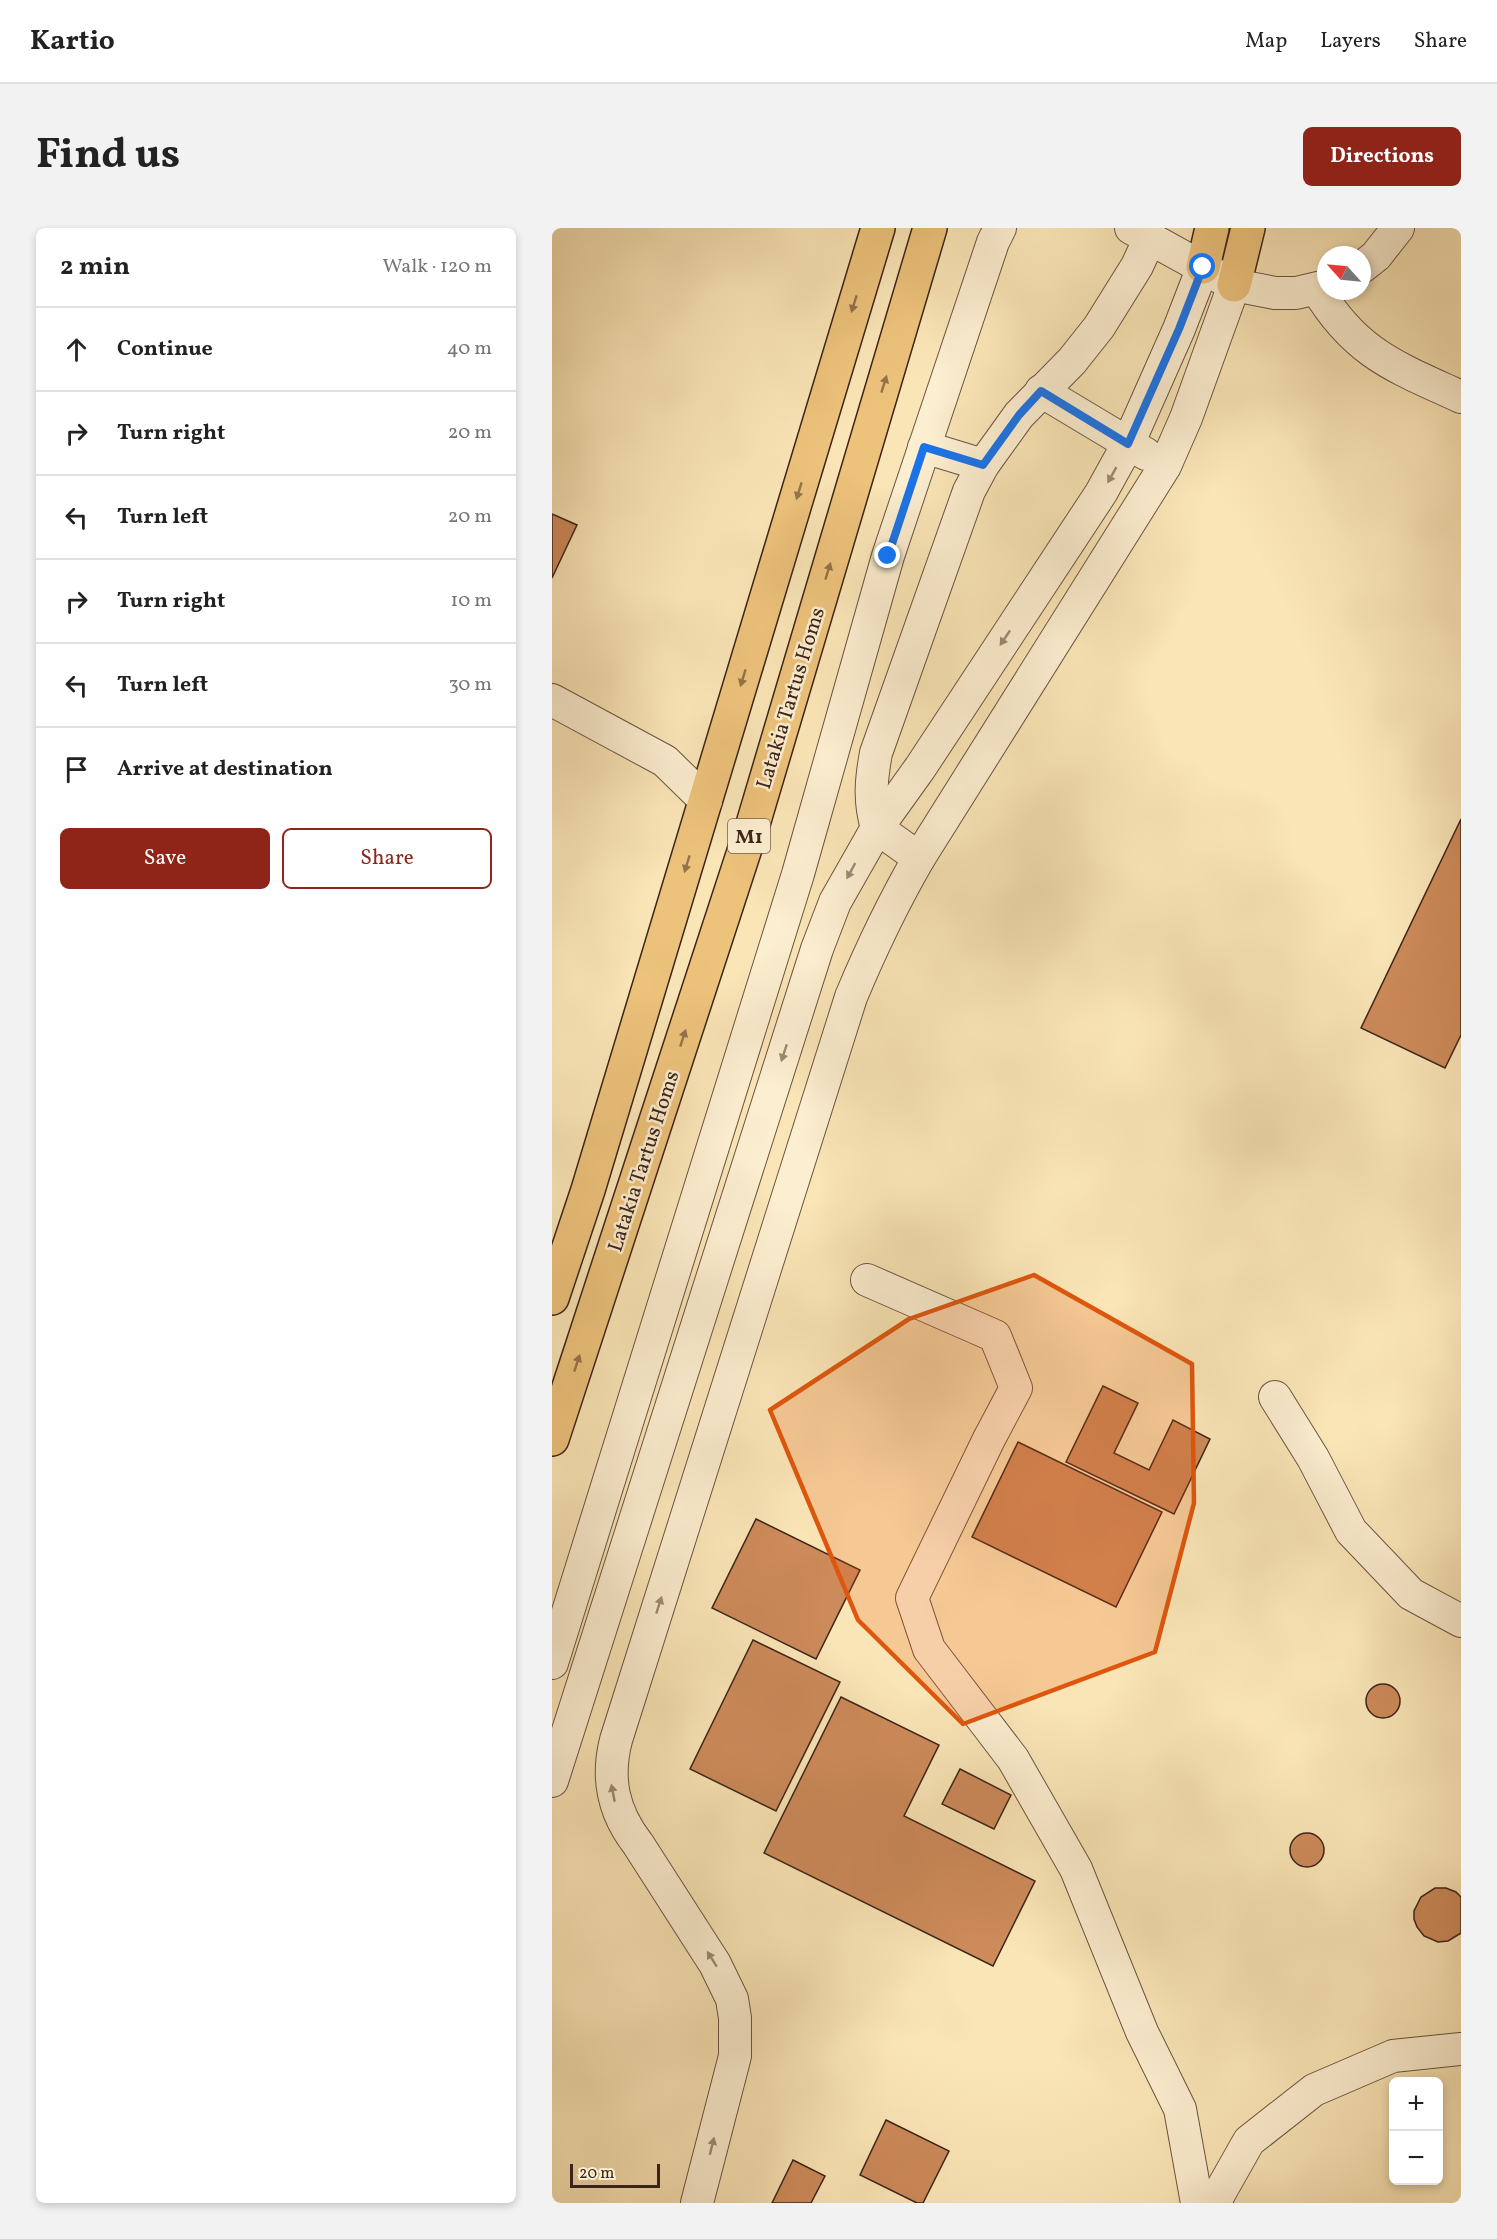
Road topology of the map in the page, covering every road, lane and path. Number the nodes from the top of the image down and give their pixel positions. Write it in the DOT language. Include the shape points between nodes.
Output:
graph roads {
  1 [pos="858,228"];
  2 [pos="878,228"];
  3 [pos="930,228"];
  4 [pos="1000,228"];
  5 [pos="1212,228"];
  6 [pos="1248,228"];
  7 [pos="1398,228"];
  8 [pos="1140,233"];
  9 [pos="1371,260"];
  10 [pos="866,265"];
  11 [pos="1203,267"];
  12 [pos="1234,285"];
  13 [pos="1317,288"];
  14 [pos="1329,300"];
  15 [pos="1041,391"];
  16 [pos="1461,397"];
  17 [pos="1128,444"];
  18 [pos="924,447"];
  19 [pos="983,465"];
  20 [pos="1165,466"];
  21 [pos="552,700"];
  22 [pos="706,801"];
  23 [pos="877,828"];
  24 [pos="920,858"];
  25 [pos="867,1280"];
  26 [pos="552,1298"];
  27 [pos="1275,1397"];
  28 [pos="552,1439"];
  29 [pos="1461,1621"];
  30 [pos="552,1663"];
  31 [pos="552,1781"];
  32 [pos="1461,2049"];
  33 [pos="697,2203"];
  34 [pos="1197,2203"];
  35 [pos="1216,2203"];
  1 -- 10 [label="highway"];
  2 -- 10 [label="highway, M1"];
  28 -- 3 [label="highway, Latakia Tartus Homs / M1, one-way" via="753,824"];
  4 -- 18 [label="street"];
  5 -- 11 [label="highway"];
  6 -- 12 [label="highway"];
  7 -- 9 [label="street"];
  8 -- 11 [label="street"];
  8 -- 15 [label="street" via="1137,266 1099,327"];
  10 -- 22 [label="highway, M1, one-way"];
  11 -- 12 [label="street"];
  11 -- 17 [label="street"];
  12 -- 13 [label="street" via="1275,293"];
  12 -- 20 [label="street"];
  14 -- 16 [label="street" via="1342,326 1377,356"];
  15 -- 17 [label="street"];
  15 -- 19 [label="street"];
  17 -- 20 [label="street"];
  17 -- 23 [label="street, one-way" via="1101,493"];
  18 -- 19 [label="street"];
  18 -- 30 [label="street" via="888,556 798,874"];
  19 -- 23 [label="street" via="969,491 876,753 870,798"];
  20 -- 24 [label="street"];
  21 -- 22 [label="street" via="664,761"];
  22 -- 26 [label="highway, M1, one-way"];
  23 -- 24 [label="street"];
  23 -- 31 [label="street, one-way" via="835,902 817,949"];
  33 -- 24 [label="street, one-way" via="735,2056 734,2008 715,1964 626,1829 612,1795 611,1758 851,997 892,905"];
  25 -- 34 [label="street" via="995,1336 1016,1388 912,1598 929,1649 1013,1759 1076,1869 1142,2032 1180,2109"];
  27 -- 29 [label="street" via="1351,1531 1411,1594"];
  32 -- 35 [label="street" via="1393,2056 1314,2090 1249,2141"];
}
